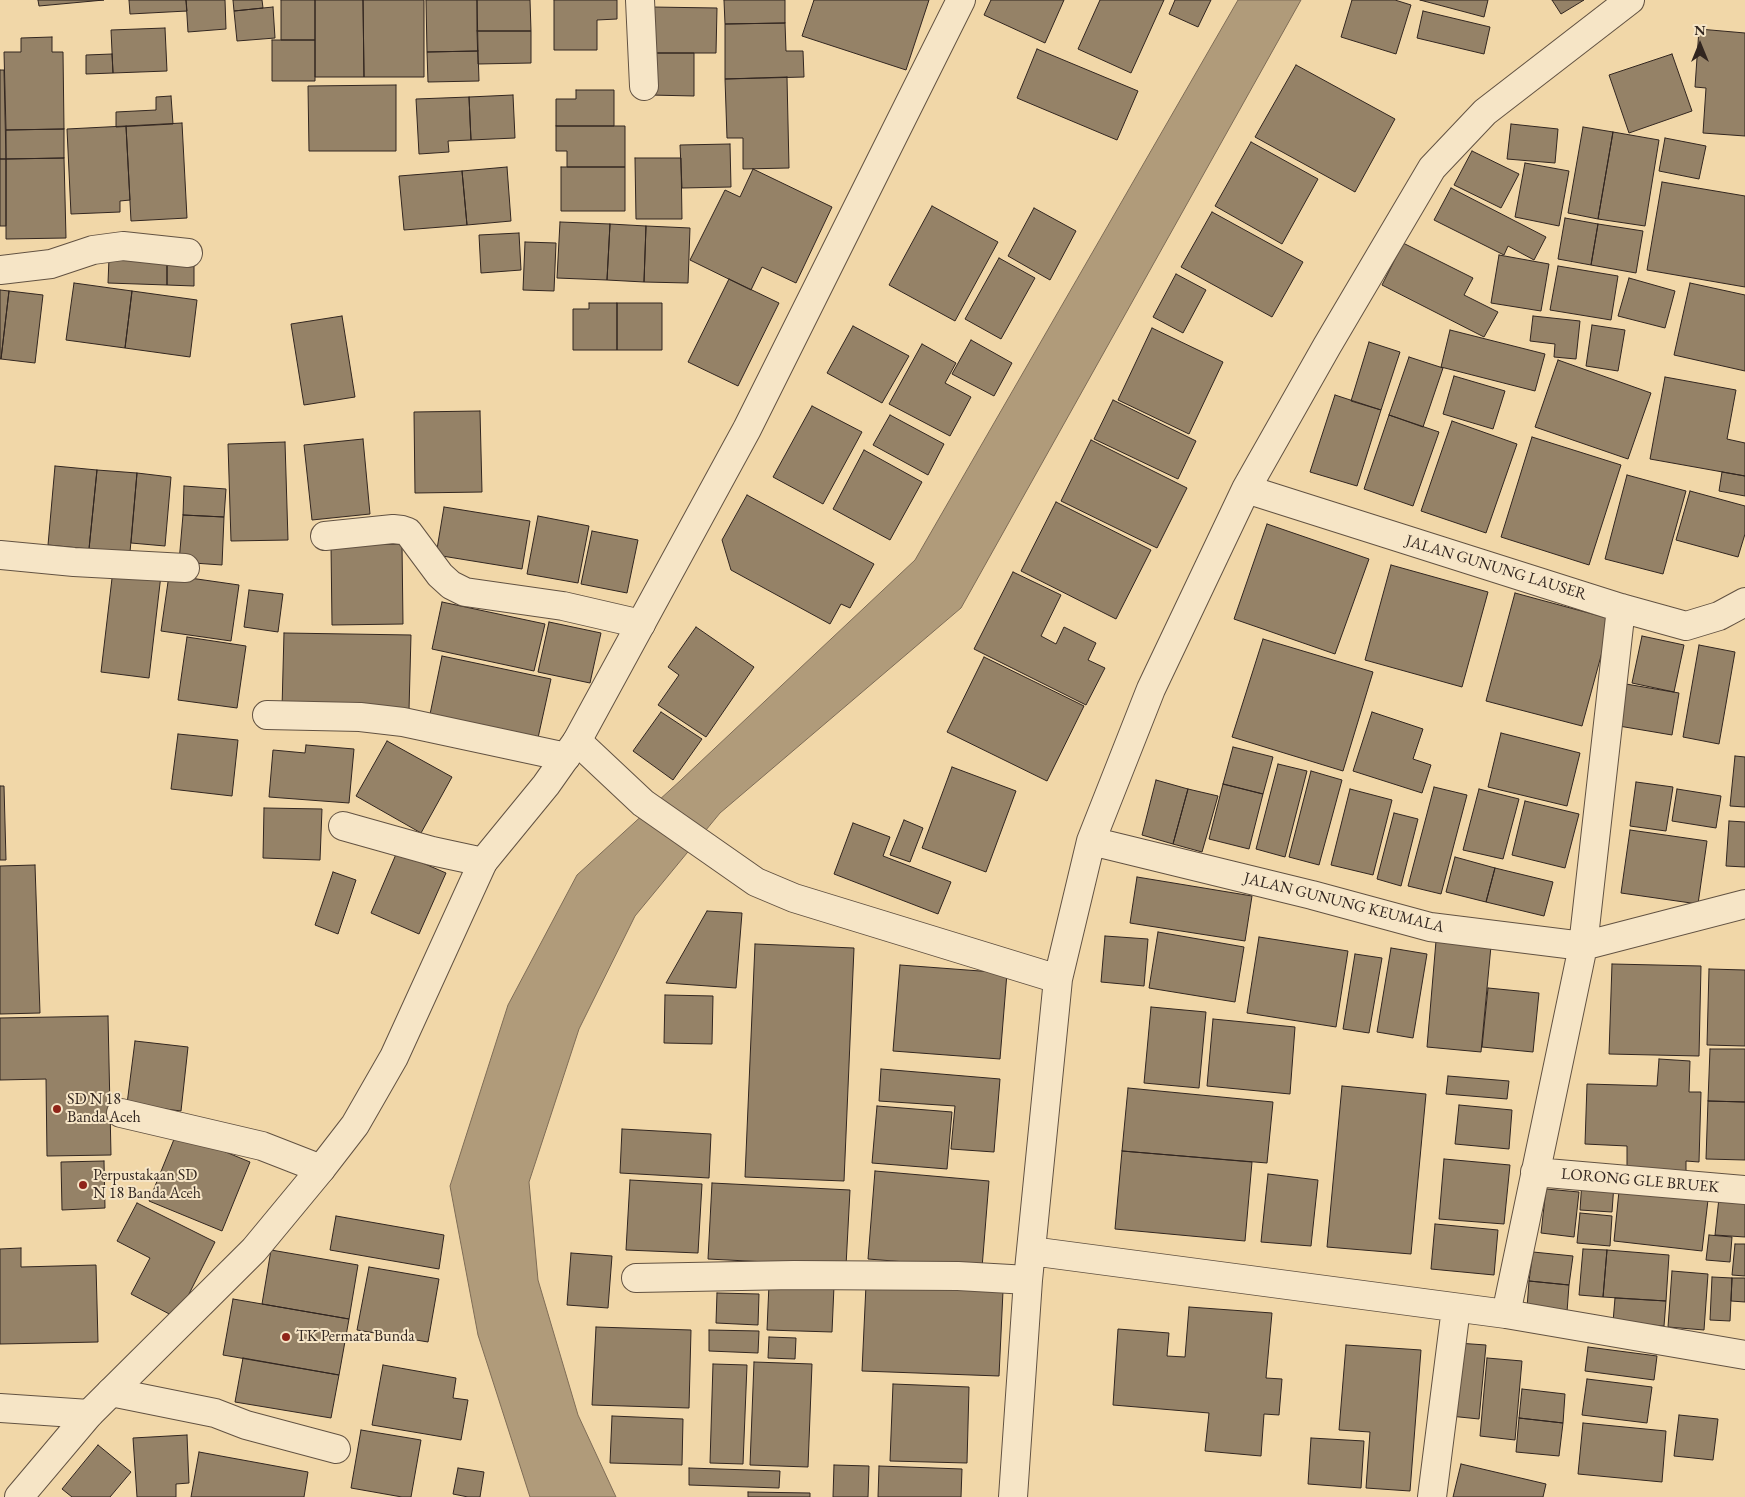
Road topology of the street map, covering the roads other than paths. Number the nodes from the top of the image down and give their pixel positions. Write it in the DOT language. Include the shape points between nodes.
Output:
graph roads {
  1 [pos="640,0"];
  2 [pos="961,0"];
  3 [pos="1630,0"];
  4 [pos="644,86"];
  5 [pos="188,253"];
  6 [pos="0,270"];
  7 [pos="1246,490"];
  8 [pos="325,536"];
  9 [pos="0,555"];
  10 [pos="185,568"];
  11 [pos="1745,602"];
  12 [pos="1621,608"];
  13 [pos="641,624"];
  14 [pos="267,715"];
  15 [pos="571,749"];
  16 [pos="343,826"];
  17 [pos="1091,841"];
  18 [pos="483,862"];
  19 [pos="1745,904"];
  20 [pos="1583,946"];
  21 [pos="1058,979"];
  22 [pos="121,1113"];
  23 [pos="321,1169"];
  24 [pos="1535,1172"];
  25 [pos="1745,1190"];
  26 [pos="1031,1251"];
  27 [pos="636,1278"];
  28 [pos="1028,1280"];
  29 [pos="1456,1308"];
  30 [pos="1506,1314"];
  31 [pos="1745,1355"];
  32 [pos="111,1392"];
  33 [pos="0,1408"];
  34 [pos="89,1414"];
  35 [pos="336,1449"];
  36 [pos="19,1497"];
  37 [pos="1013,1497"];
  38 [pos="1432,1497"];
  1 -- 4 [label="street"];
  2 -- 13 [label="street" via="747,429"];
  3 -- 7 [label="street" via="1485,112 1432,168"];
  5 -- 6 [label="street" via="124,246 93,250 52,264"];
  7 -- 12 [label="street, JALAN GUNUNG LAUSER"];
  7 -- 17 [label="street" via="1151,689"];
  8 -- 13 [label="street" via="402,530 408,532 440,576 465,592 563,606"];
  9 -- 10 [label="street"];
  11 -- 12 [label="street, JALAN GUNUNG LAUSER" via="1719,616 1686,626"];
  12 -- 20 [label="street"];
  13 -- 15 [label="street"];
  14 -- 15 [label="street" via="360,717"];
  15 -- 18 [label="street"];
  15 -- 21 [label="street" via="756,882 794,898"];
  16 -- 18 [label="street"];
  17 -- 20 [label="street, JALAN GUNUNG KEUMALA" via="1312,894 1430,927"];
  17 -- 21 [label="street"];
  18 -- 23 [label="street" via="394,1057 355,1125"];
  19 -- 20 [label="street, JALAN GUNUNG KEUMALA"];
  20 -- 24 [label="street"];
  21 -- 26 [label="street"];
  22 -- 23 [label="street" via="262,1146"];
  23 -- 32 [label="street" via="254,1250"];
  24 -- 25 [label="street, LORONG GLE BRUEK"];
  24 -- 30 [label="street"];
  26 -- 28 [label="street"];
  26 -- 29 [label="street"];
  27 -- 28 [label="street" via="794,1274"];
  28 -- 37 [label="street"];
  29 -- 30 [label="street"];
  29 -- 38 [label="street"];
  30 -- 31 [label="street"];
  32 -- 34 [label="street"];
  32 -- 35 [label="street" via="215,1413 246,1425"];
  33 -- 34 [label="street"];
  34 -- 36 [label="street"];
}
